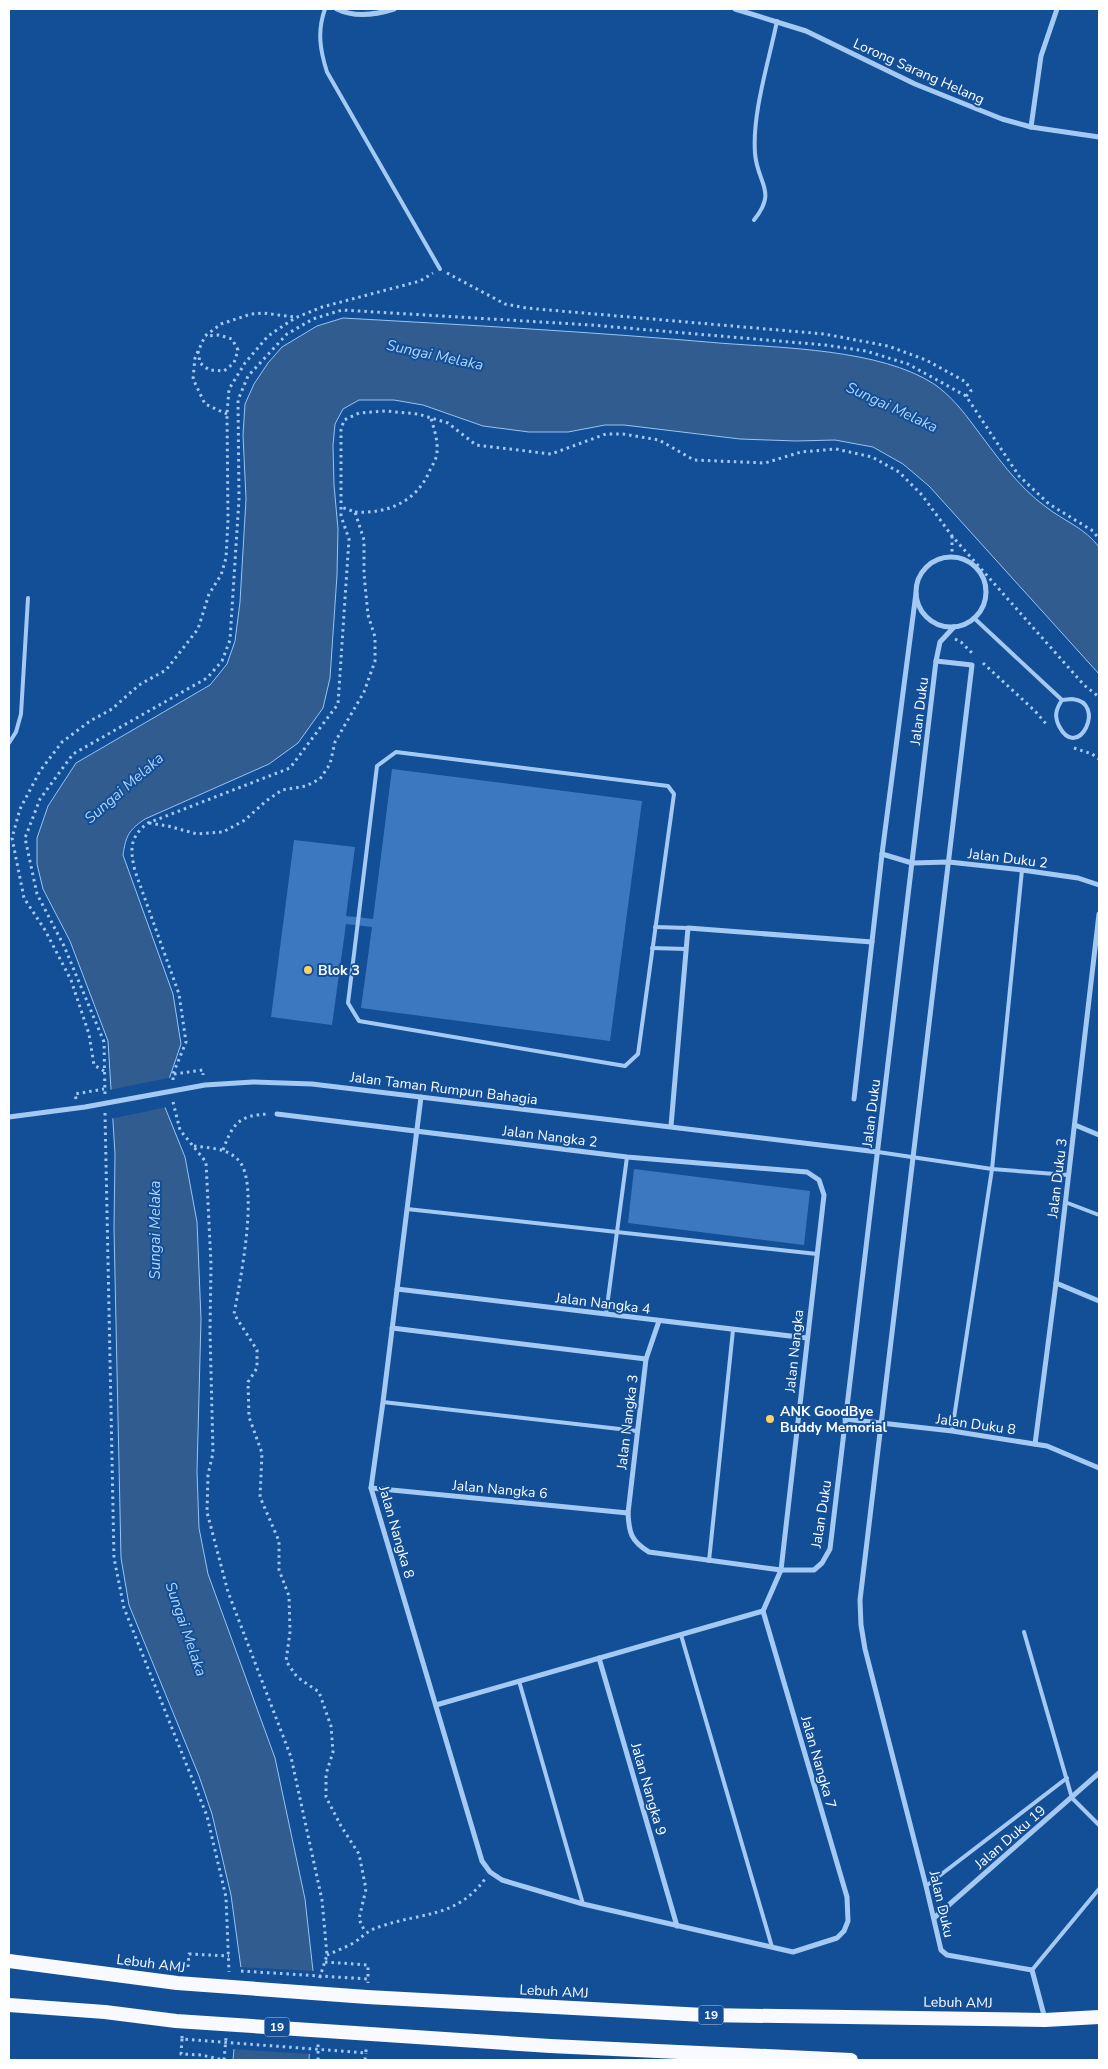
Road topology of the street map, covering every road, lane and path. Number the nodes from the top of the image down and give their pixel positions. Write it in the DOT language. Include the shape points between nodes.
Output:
graph roads {
  1 [pos="325,9"];
  2 [pos="337,9"];
  3 [pos="394,9"];
  4 [pos="735,9"];
  5 [pos="1057,9"];
  6 [pos="777,21"];
  7 [pos="1031,127"];
  8 [pos="1099,137"];
  9 [pos="754,220"];
  10 [pos="440,269"];
  11 [pos="295,318"];
  12 [pos="206,336"];
  13 [pos="198,351"];
  14 [pos="966,396"];
  15 [pos="227,414"];
  16 [pos="431,418"];
  17 [pos="340,507"];
  18 [pos="355,512"];
  19 [pos="952,536"];
  20 [pos="1099,539"];
  21 [pos="952,556"];
  22 [pos="916,593"];
  23 [pos="28,598"];
  24 [pos="974,618"];
  25 [pos="954,626"];
  26 [pos="940,642"];
  27 [pos="974,655"];
  28 [pos="936,661"];
  29 [pos="980,661"];
  30 [pos="1099,696"];
  31 [pos="1062,700"];
  32 [pos="1093,708"];
  33 [pos="1050,729"];
  34 [pos="1090,733"];
  35 [pos="9,743"];
  36 [pos="1072,747"];
  37 [pos="1099,759"];
  38 [pos="148,823"];
  39 [pos="882,854"];
  40 [pos="948,862"];
  41 [pos="912,863"];
  42 [pos="1022,870"];
  43 [pos="1099,885"];
  44 [pos="1099,914"];
  45 [pos="655,927"];
  46 [pos="688,928"];
  47 [pos="872,942"];
  48 [pos="652,948"];
  49 [pos="686,949"];
  50 [pos="203,1070"];
  51 [pos="104,1071"];
  52 [pos="76,1094"];
  53 [pos="421,1097"];
  54 [pos="854,1099"];
  55 [pos="173,1103"];
  56 [pos="277,1114"];
  57 [pos="9,1117"];
  58 [pos="106,1125"];
  59 [pos="1075,1125"];
  60 [pos="671,1126"];
  61 [pos="416,1131"];
  62 [pos="1099,1135"];
  63 [pos="194,1146"];
  64 [pos="223,1150"];
  65 [pos="878,1152"];
  66 [pos="912,1156"];
  67 [pos="627,1157"];
  68 [pos="992,1168"];
  69 [pos="1068,1176"];
  70 [pos="819,1180"];
  71 [pos="1066,1202"];
  72 [pos="407,1209"];
  73 [pos="1099,1215"];
  74 [pos="617,1232"];
  75 [pos="816,1254"];
  76 [pos="1056,1283"];
  77 [pos="397,1289"];
  78 [pos="1099,1301"];
  79 [pos="606,1314"];
  80 [pos="659,1321"];
  81 [pos="392,1328"];
  82 [pos="733,1330"];
  83 [pos="806,1338"];
  84 [pos="646,1358"];
  85 [pos="384,1402"];
  86 [pos="845,1419"];
  87 [pos="882,1422"];
  88 [pos="637,1431"];
  89 [pos="952,1432"];
  90 [pos="1035,1444"];
  91 [pos="1099,1468"];
  92 [pos="371,1488"];
  93 [pos="628,1513"];
  94 [pos="708,1561"];
  95 [pos="781,1570"];
  96 [pos="763,1611"];
  97 [pos="1024,1632"];
  98 [pos="681,1635"];
  99 [pos="600,1658"];
  100 [pos="518,1681"];
  101 [pos="436,1705"];
  102 [pos="1099,1773"];
  103 [pos="1067,1778"];
  104 [pos="1072,1798"];
  105 [pos="1099,1824"];
  106 [pos="490,1872"];
  107 [pos="926,1886"];
  108 [pos="1099,1889"];
  109 [pos="583,1904"];
  110 [pos="934,1918"];
  111 [pos="677,1926"];
  112 [pos="365,1932"];
  113 [pos="772,1947"];
  114 [pos="327,1955"];
  115 [pos="229,1956"];
  116 [pos="9,1961"];
  117 [pos="325,1962"];
  118 [pos="188,1967"];
  119 [pos="1032,1970"];
  120 [pos="229,1977"];
  121 [pos="319,1977"];
  122 [pos="368,1979"];
  123 [pos="9,2005"];
  124 [pos="1099,2017"];
  125 [pos="1045,2020"];
  126 [pos="226,2034"];
  127 [pos="182,2039"];
  128 [pos="366,2052"];
  129 [pos="224,2060"];
  130 [pos="365,2060"];
  131 [pos="835,2060"];
  132 [pos="851,2060"];
  1 -- 10 [label="lane" via="319,34 320,53 327,72"];
  2 -- 3 [label="street" via="361,15"];
  4 -- 6 [label="street, Lorong Sarang Helang"];
  5 -- 7 [label="street" via="1041,56"];
  6 -- 7 [label="street, Lorong Sarang Helang" via="806,31 946,98"];
  6 -- 9 [label="lane" via="756,117 755,155 766,197 763,209"];
  7 -- 8 [label="street, Lorong Sarang Helang"];
  10 -- 11 [label="path" via="420,281 322,307"];
  10 -- 14 [label="path" via="505,304 526,308 824,334 888,346 926,360 966,382 971,391"];
  11 -- 12 [label="path" via="263,312 251,314 220,324"];
  11 -- 15 [label="path" via="268,336 245,363 229,388"];
  12 -- 13 [label="path"];
  12 -- 13 [label="path" via="232,339 238,350 234,363 224,371 208,370 200,363"];
  13 -- 15 [label="path" via="193,378 206,404"];
  14 -- 20 [label="path" via="1019,476 1049,504 1093,531"];
  14 -- 51 [label="path" via="908,364 866,351 815,344 591,325 342,310 313,319 287,334 248,376 238,400 239,499 230,640 222,662 207,678 73,754 40,799 26,838 37,894 64,946 104,1042"];
  15 -- 51 [label="path" via="226,558 221,575 209,594 198,629 166,670 139,685 112,709 62,742 40,771 20,809 12,838 24,898 71,980 89,1034 94,1065"];
  16 -- 17 [label="path" via="385,411 359,413 344,420 340,430"];
  16 -- 18 [label="path" via="437,453 426,479 396,507 372,513"];
  16 -- 19 [label="path" via="448,423 476,445 551,454 606,434 624,434 659,440 694,460 765,463 801,452 836,449 872,457 899,472 922,495"];
  17 -- 18 [label="path"];
  17 -- 38 [label="path" via="349,539 338,704 290,768"];
  18 -- 38 [label="path" via="364,540 364,574 368,615 375,637 375,662 364,692 335,742 330,764 320,779 306,786 282,790 245,820 223,832 197,834"];
  19 -- 21 [label="path"];
  19 -- 30 [label="path" via="1084,685"];
  21 -- 22 [label="street" via="929,564 917,582"];
  21 -- 24 [label="street" via="964,559 982,574 986,586 984,604"];
  22 -- 25 [label="street" via="917,604 932,621"];
  22 -- 39 [label="street"];
  23 -- 35 [label="lane" via="21,714"];
  24 -- 25 [label="street"];
  24 -- 31 [label="lane"];
  25 -- 26 [label="street, Jalan Duku"];
  26 -- 27 [label="path" via="951,638 961,642"];
  26 -- 28 [label="street, Jalan Duku"];
  28 -- 40 [label="street, Jalan Duku" via="972,665"];
  28 -- 41 [label="street, Jalan Duku"];
  29 -- 33 [label="path"];
  31 -- 32 [label="lane" via="1080,699"];
  31 -- 34 [label="lane" via="1056,709 1056,717 1064,733 1081,738"];
  36 -- 37 [label="path"];
  38 -- 50 [label="path" via="137,831 131,854 179,994 186,1042 173,1074"];
  39 -- 41 [label="street, Jalan Duku 2"];
  39 -- 47 [label="street"];
  40 -- 41 [label="street, Jalan Duku 2"];
  40 -- 42 [label="street, Jalan Duku 2"];
  40 -- 66 [label="street, Jalan Duku"];
  41 -- 65 [label="street, Jalan Duku"];
  42 -- 43 [label="street, Jalan Duku 2" via="1078,878"];
  42 -- 68 [label="lane"];
  44 -- 59 [label="street, Jalan Duku 3"];
  45 -- 46 [label="lane"];
  45 -- 48 [label="lane"];
  45 -- 48 [label="lane" via="674,794 668,786 396,752 376,766 348,1003 359,1021 625,1066 638,1054"];
  46 -- 47 [label="street"];
  46 -- 49 [label="street"];
  47 -- 54 [label="street"];
  48 -- 49 [label="lane"];
  49 -- 60 [label="street"];
  51 -- 52 [label="path" via="104,1090"];
  53 -- 57 [label="street, Jalan Taman Rumpun Bahagia" via="312,1084 254,1082 200,1086"];
  53 -- 60 [label="street, Jalan Taman Rumpun Bahagia"];
  53 -- 61 [label="street, Jalan Nangka 8"];
  55 -- 63 [label="path" via="180,1130"];
  56 -- 61 [label="street, Jalan Nangka 2"];
  56 -- 64 [label="path" via="251,1114 231,1128"];
  58 -- 115 [label="path" via="114,1558 124,1608 207,1816 226,1898"];
  59 -- 62 [label="street"];
  59 -- 69 [label="street, Jalan Duku 3"];
  60 -- 65 [label="street, Jalan Taman Rumpun Bahagia"];
  61 -- 67 [label="street, Jalan Nangka 2"];
  61 -- 72 [label="street, Jalan Nangka 8"];
  63 -- 64 [label="path"];
  63 -- 114 [label="path" via="206,1162 211,1264 213,1453 208,1475 207,1512 228,1592 291,1756 322,1900"];
  64 -- 112 [label="path" via="240,1162 247,1183 245,1253 234,1314 257,1350 257,1368 248,1382 249,1417 262,1452 260,1497 279,1541 279,1570 289,1596 290,1632 286,1661 297,1677 319,1692 331,1726 333,1752 326,1774 326,1797 360,1854 366,1889 360,1919"];
  65 -- 66 [label="lane"];
  65 -- 86 [label="street, Jalan Duku"];
  66 -- 68 [label="lane"];
  66 -- 87 [label="street, Jalan Duku"];
  67 -- 70 [label="street, Jalan Nangka 2" via="807,1172"];
  67 -- 74 [label="lane"];
  68 -- 69 [label="lane"];
  68 -- 89 [label="lane"];
  69 -- 71 [label="street, Jalan Duku 3"];
  70 -- 75 [label="street, Jalan Nangka" via="824,1195"];
  71 -- 73 [label="lane"];
  71 -- 76 [label="street, Jalan Duku 3"];
  72 -- 74 [label="lane"];
  72 -- 77 [label="street, Jalan Nangka 8"];
  74 -- 75 [label="lane"];
  74 -- 79 [label="lane"];
  75 -- 83 [label="street, Jalan Nangka"];
  76 -- 78 [label="street"];
  76 -- 90 [label="street, Jalan Duku 3"];
  77 -- 79 [label="street, Jalan Nangka 4"];
  77 -- 81 [label="street, Jalan Nangka 8"];
  79 -- 80 [label="street, Jalan Nangka 4"];
  80 -- 82 [label="street, Jalan Nangka 4"];
  80 -- 84 [label="street, Jalan Nangka 3"];
  81 -- 84 [label="street"];
  81 -- 85 [label="street, Jalan Nangka 8"];
  82 -- 83 [label="street, Jalan Nangka 4"];
  82 -- 94 [label="lane"];
  83 -- 95 [label="street, Jalan Nangka"];
  84 -- 88 [label="street, Jalan Nangka 3"];
  85 -- 88 [label="lane"];
  85 -- 92 [label="street, Jalan Nangka 8"];
  86 -- 87 [label="street, Jalan Duku 8"];
  86 -- 95 [label="street, Jalan Duku" via="830,1548 822,1564 814,1570"];
  87 -- 89 [label="street, Jalan Duku 8"];
  87 -- 107 [label="street, Jalan Duku" via="860,1600 861,1624 864,1650"];
  88 -- 93 [label="street, Jalan Nangka 3"];
  89 -- 90 [label="street, Jalan Duku 8"];
  90 -- 91 [label="street, Jalan Duku 8"];
  92 -- 93 [label="street, Jalan Nangka 6"];
  92 -- 101 [label="street, Jalan Nangka 8"];
  93 -- 94 [label="street, Jalan Nangka 3" via="629,1528 636,1544 649,1552"];
  94 -- 95 [label="street"];
  95 -- 96 [label="street, Jalan Nangka"];
  96 -- 98 [label="street"];
  96 -- 113 [label="street, Jalan Nangka 7" via="847,1897 848,1921 837,1938 793,1952"];
  97 -- 103 [label="lane"];
  98 -- 99 [label="street"];
  98 -- 113 [label="lane"];
  99 -- 100 [label="street"];
  99 -- 111 [label="street, Jalan Nangka 9"];
  100 -- 101 [label="street"];
  100 -- 109 [label="lane"];
  101 -- 106 [label="street, Jalan Nangka 8" via="482,1861"];
  102 -- 104 [label="street, Jalan Duku 19"];
  103 -- 104 [label="lane"];
  103 -- 107 [label="lane"];
  104 -- 105 [label="lane"];
  104 -- 110 [label="street, Jalan Duku 19"];
  106 -- 109 [label="street" via="502,1880"];
  106 -- 112 [label="path" via="476,1890 449,1910"];
  107 -- 110 [label="street, Jalan Duku"];
  108 -- 119 [label="lane"];
  109 -- 111 [label="street"];
  110 -- 119 [label="street, Jalan Duku" via="941,1950 947,1955"];
  111 -- 113 [label="street"];
  112 -- 114 [label="path" via="355,1942"];
  114 -- 117 [label="path"];
  115 -- 118 [label="path" via="189,1954"];
  115 -- 120 [label="path"];
  116 -- 125 [label="highway, Lebuh AMJ / 19" via="177,1984 378,1998 704,2015"];
  117 -- 121 [label="path"];
  117 -- 122 [label="path" via="368,1965"];
  119 -- 125 [label="street"];
  123 -- 131 [label="highway, 19" via="176,2021 550,2046"];
  124 -- 125 [label="highway, Lebuh AMJ / 19"];
  126 -- 129 [label="path"];
  127 -- 129 [label="path" via="181,2054"];
  128 -- 130 [label="path"];
  131 -- 132 [label="highway, 19"];
}
